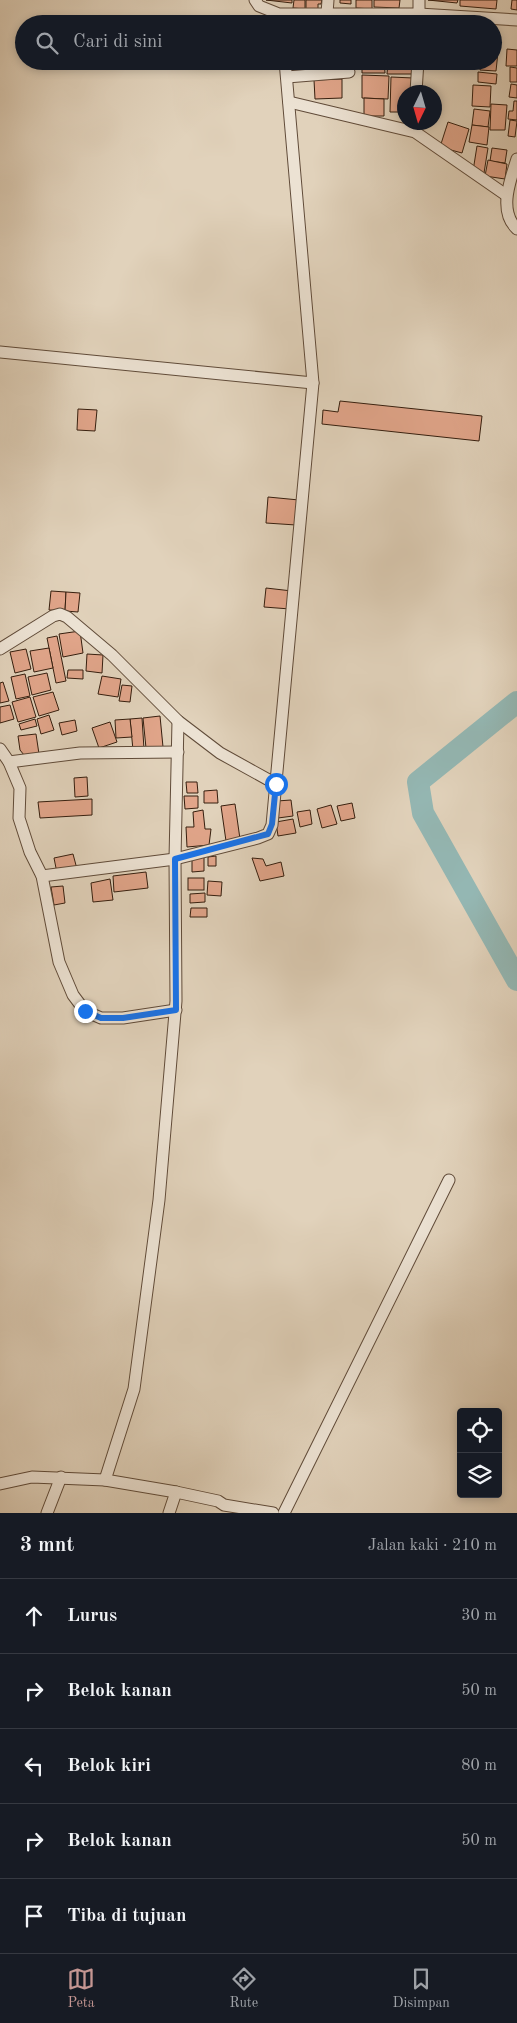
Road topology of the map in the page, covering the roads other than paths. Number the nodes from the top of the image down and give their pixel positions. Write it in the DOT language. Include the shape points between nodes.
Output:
graph roads {
  1 [pos="255,0"];
  2 [pos="328,0"];
  3 [pos="419,0"];
  4 [pos="327,13"];
  5 [pos="274,15"];
  6 [pos="311,15"];
  7 [pos="358,15"];
  8 [pos="419,15"];
  9 [pos="502,20"];
  10 [pos="517,20"];
  11 [pos="286,70"];
  12 [pos="417,70"];
  13 [pos="349,72"];
  14 [pos="287,77"];
  15 [pos="416,85"];
  16 [pos="290,102"];
  17 [pos="397,123"];
  18 [pos="419,130"];
  19 [pos="517,159"];
  20 [pos="506,195"];
  21 [pos="517,229"];
  22 [pos="0,352"];
  23 [pos="313,383"];
  24 [pos="0,649"];
  25 [pos="178,721"];
  26 [pos="0,749"];
  27 [pos="178,752"];
  28 [pos="9,762"];
  29 [pos="276,784"];
  30 [pos="175,859"];
  31 [pos="42,876"];
  32 [pos="176,1010"];
  33 [pos="449,1180"];
  34 [pos="61,1477"];
  35 [pos="105,1480"];
  36 [pos="0,1484"];
  37 [pos="176,1492"];
  38 [pos="219,1504"];
  39 [pos="47,1513"];
  40 [pos="169,1513"];
  41 [pos="273,1513"];
  42 [pos="284,1513"];
  1 -- 5 [label="street"];
  2 -- 4 [label="street"];
  3 -- 8 [label="street"];
  4 -- 6 [label="street"];
  4 -- 7 [label="street"];
  9 -- 10 [label="street"];
  11 -- 14 [label="street"];
  12 -- 15 [label="street"];
  13 -- 14 [label="street"];
  14 -- 16 [label="street"];
  16 -- 17 [label="street"];
  16 -- 23 [label="street"];
  18 -- 20 [label="street"];
  19 -- 20 [label="street"];
  20 -- 21 [label="street" via="510,222"];
  22 -- 23 [label="street"];
  23 -- 29 [label="street"];
  24 -- 25 [label="street" via="60,614 112,656"];
  25 -- 27 [label="street"];
  25 -- 29 [label="street" via="220,753"];
  26 -- 28 [label="street"];
  27 -- 28 [label="street" via="80,753"];
  27 -- 30 [label="street"];
  28 -- 31 [label="street" via="20,788 19,818"];
  29 -- 30 [label="street" via="268,834"];
  30 -- 31 [label="street"];
  30 -- 32 [label="street"];
  31 -- 32 [label="street" via="59,962 73,995 85,1011 101,1018 123,1018"];
  32 -- 35 [label="street" via="159,1200 134,1389"];
  33 -- 42 [label="street"];
  34 -- 35 [label="street"];
  34 -- 36 [label="street" via="32,1477"];
  34 -- 39 [label="street"];
  35 -- 37 [label="street"];
  37 -- 38 [label="street"];
  37 -- 40 [label="street"];
  38 -- 41 [label="street"];
}
